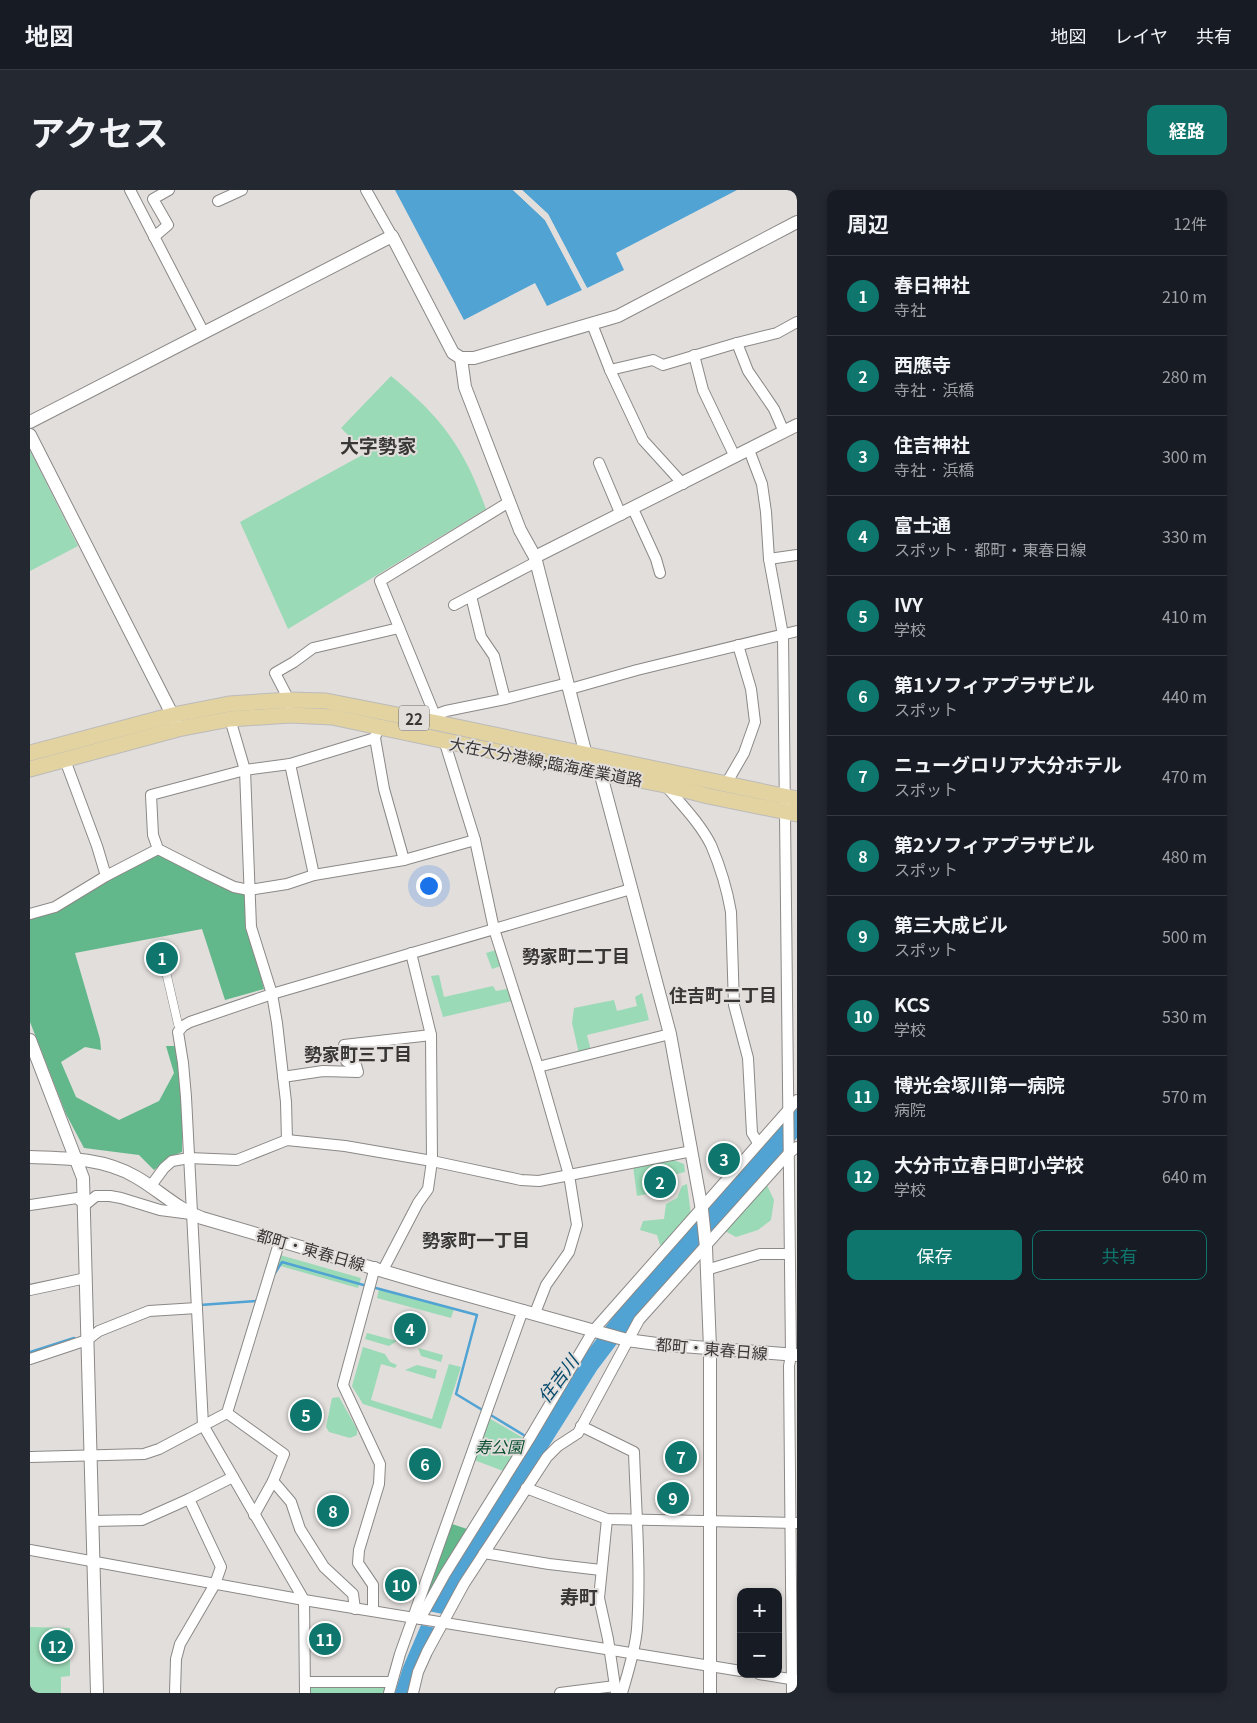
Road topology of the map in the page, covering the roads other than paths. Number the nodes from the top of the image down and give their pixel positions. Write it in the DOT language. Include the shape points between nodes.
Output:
graph roads {
  1 [pos="130,190"];
  2 [pos="169,190"];
  3 [pos="242,190"];
  4 [pos="366,190"];
  5 [pos="218,201"];
  6 [pos="797,222"];
  7 [pos="392,236"];
  8 [pos="154,237"];
  9 [pos="797,322"];
  10 [pos="592,324"];
  11 [pos="204,333"];
  12 [pos="737,342"];
  13 [pos="694,355"];
  14 [pos="461,358"];
  15 [pos="610,370"];
  16 [pos="30,422"];
  17 [pos="797,425"];
  18 [pos="784,432"];
  19 [pos="30,435"];
  20 [pos="749,450"];
  21 [pos="734,457"];
  22 [pos="599,463"];
  23 [pos="682,484"];
  24 [pos="508,502"];
  25 [pos="633,509"];
  26 [pos="621,515"];
  27 [pos="797,555"];
  28 [pos="769,559"];
  29 [pos="536,560"];
  30 [pos="660,573"];
  31 [pos="471,596"];
  32 [pos="454,605"];
  33 [pos="399,628"];
  34 [pos="797,631"];
  35 [pos="783,634"];
  36 [pos="738,645"];
  37 [pos="569,686"];
  38 [pos="505,698"];
  39 [pos="289,700"];
  40 [pos="290,715"];
  41 [pos="230,719"];
  42 [pos="436,719"];
  43 [pos="176,722"];
  44 [pos="377,732"];
  45 [pos="444,740"];
  46 [pos="30,753"];
  47 [pos="586,755"];
  48 [pos="65,760"];
  49 [pos="290,764"];
  50 [pos="30,769"];
  51 [pos="245,770"];
  52 [pos="600,772"];
  53 [pos="726,784"];
  54 [pos="665,785"];
  55 [pos="791,805"];
  56 [pos="475,840"];
  57 [pos="158,849"];
  58 [pos="404,860"];
  59 [pos="314,875"];
  60 [pos="106,876"];
  61 [pos="631,888"];
  62 [pos="249,890"];
  63 [pos="30,914"];
  64 [pos="494,929"];
  65 [pos="411,953"];
  66 [pos="166,972"];
  67 [pos="272,994"];
  68 [pos="178,1024"];
  69 [pos="431,1034"];
  70 [pos="670,1034"];
  71 [pos="30,1040"];
  72 [pos="538,1067"];
  73 [pos="282,1077"];
  74 [pos="797,1100"];
  75 [pos="788,1113"];
  76 [pos="287,1140"];
  77 [pos="758,1143"];
  78 [pos="692,1151"];
  79 [pos="791,1151"];
  80 [pos="30,1157"];
  81 [pos="189,1158"];
  82 [pos="77,1159"];
  83 [pos="432,1161"];
  84 [pos="797,1166"];
  85 [pos="569,1175"];
  86 [pos="788,1177"];
  87 [pos="150,1186"];
  88 [pos="793,1193"];
  89 [pos="85,1204"];
  90 [pos="30,1205"];
  91 [pos="702,1208"];
  92 [pos="192,1214"];
  93 [pos="280,1240"];
  94 [pos="706,1245"];
  95 [pos="789,1254"];
  96 [pos="379,1268"];
  97 [pos="706,1270"];
  98 [pos="86,1278"];
  99 [pos="30,1290"];
  100 [pos="197,1308"];
  101 [pos="529,1312"];
  102 [pos="593,1331"];
  103 [pos="87,1340"];
  104 [pos="627,1340"];
  105 [pos="710,1348"];
  106 [pos="794,1355"];
  107 [pos="30,1359"];
  108 [pos="227,1413"];
  109 [pos="203,1425"];
  110 [pos="581,1426"];
  111 [pos="794,1453"];
  112 [pos="90,1455"];
  113 [pos="30,1457"];
  114 [pos="233,1477"];
  115 [pos="273,1481"];
  116 [pos="526,1488"];
  117 [pos="189,1499"];
  118 [pos="254,1515"];
  119 [pos="607,1519"];
  120 [pos="636,1520"];
  121 [pos="92,1521"];
  122 [pos="710,1521"];
  123 [pos="794,1523"];
  124 [pos="30,1550"];
  125 [pos="484,1553"];
  126 [pos="93,1561"];
  127 [pos="601,1570"];
  128 [pos="215,1584"];
  129 [pos="794,1588"];
  130 [pos="304,1600"];
  131 [pos="355,1608"];
  132 [pos="373,1611"];
  133 [pos="429,1620"];
  134 [pos="610,1650"];
  135 [pos="633,1654"];
  136 [pos="710,1666"];
  137 [pos="737,1670"];
  138 [pos="794,1680"];
  139 [pos="392,1682"];
  140 [pos="305,1688"];
  141 [pos="618,1691"];
  142 [pos="97,1693"];
  143 [pos="175,1693"];
  144 [pos="389,1693"];
  145 [pos="413,1693"];
  146 [pos="560,1693"];
  147 [pos="710,1693"];
  148 [pos="792,1693"];
  1 -- 8 [label="street"];
  2 -- 8 [label="street" via="153,199 168,225"];
  3 -- 5 [label="street"];
  4 -- 7 [label="street"];
  6 -- 10 [label="street" via="618,316"];
  7 -- 11 [label="street"];
  7 -- 14 [label="street" via="453,353"];
  8 -- 11 [label="street"];
  9 -- 12 [label="street" via="777,333"];
  10 -- 14 [label="street" via="474,358"];
  10 -- 15 [label="street"];
  11 -- 16 [label="street"];
  12 -- 13 [label="street"];
  12 -- 18 [label="street" via="748,372 774,409"];
  13 -- 15 [label="street" via="663,365 654,360"];
  13 -- 21 [label="street" via="703,390"];
  14 -- 24 [label="street" via="465,387"];
  15 -- 23 [label="street" via="643,440"];
  17 -- 18 [label="street"];
  18 -- 20 [label="street"];
  19 -- 43 [label="street"];
  20 -- 21 [label="street"];
  20 -- 28 [label="street" via="762,484"];
  21 -- 23 [label="street"];
  22 -- 26 [label="street"];
  23 -- 25 [label="street"];
  24 -- 29 [label="street"];
  24 -- 33 [label="street" via="380,581"];
  25 -- 26 [label="street"];
  25 -- 30 [label="street"];
  26 -- 29 [label="street"];
  27 -- 28 [label="street"];
  28 -- 35 [label="street"];
  29 -- 31 [label="street"];
  29 -- 37 [label="street"];
  31 -- 32 [label="street"];
  31 -- 38 [label="street" via="481,637 494,656"];
  33 -- 39 [label="street" via="313,648 275,672"];
  33 -- 42 [label="street"];
  34 -- 35 [label="street"];
  35 -- 36 [label="street"];
  35 -- 55 [label="street"];
  36 -- 37 [label="street"];
  36 -- 53 [label="street" via="751,689 755,722 744,753"];
  37 -- 38 [label="street"];
  37 -- 47 [label="street"];
  38 -- 42 [label="street" via="446,711"];
  39 -- 40 [label="street"];
  39 -- 42 [label="main road, 大在大分港線;臨海産業道路 / 22" via="326,701"];
  39 -- 43 [label="main road, 大在大分港線;臨海産業道路 / 22" via="229,704"];
  40 -- 41 [label="main road, 大在大分港線;臨海産業道路 / 22"];
  40 -- 44 [label="main road, 大在大分港線;臨海産業道路 / 22" via="332,717"];
  41 -- 43 [label="main road, 大在大分港線;臨海産業道路 / 22"];
  41 -- 51 [label="street"];
  42 -- 47 [label="main road, 大在大分港線;臨海産業道路 / 22"];
  43 -- 46 [label="main road, 大在大分港線;臨海産業道路 / 22"];
  43 -- 48 [label="main road, 大在大分港線;臨海産業道路 / 22"];
  44 -- 45 [label="main road, 大在大分港線;臨海産業道路 / 22"];
  44 -- 49 [label="street"];
  44 -- 58 [label="street" via="384,788"];
  45 -- 52 [label="main road, 大在大分港線;臨海産業道路 / 22"];
  45 -- 56 [label="street"];
  47 -- 52 [label="street"];
  47 -- 53 [label="main road, 大在大分港線;臨海産業道路 / 22"];
  48 -- 50 [label="main road, 大在大分港線;臨海産業道路 / 22"];
  48 -- 60 [label="street"];
  49 -- 51 [label="street"];
  49 -- 59 [label="street"];
  51 -- 57 [label="street" via="151,795 153,835"];
  51 -- 62 [label="street"];
  52 -- 54 [label="main road, 大在大分港線;臨海産業道路 / 22"];
  52 -- 61 [label="street"];
  53 -- 55 [label="main road, 大在大分港線;臨海産業道路 / 22"];
  54 -- 55 [label="main road, 大在大分港線;臨海産業道路 / 22" via="708,796"];
  54 -- 77 [label="street" via="710,844 720,869 731,912 734,1005 748,1058 752,1134"];
  55 -- 75 [label="street"];
  56 -- 58 [label="street"];
  56 -- 64 [label="street"];
  57 -- 60 [label="street"];
  57 -- 62 [label="street" via="234,887"];
  58 -- 59 [label="street"];
  59 -- 62 [label="street" via="287,884"];
  60 -- 63 [label="street" via="55,907"];
  61 -- 64 [label="street"];
  61 -- 70 [label="street"];
  62 -- 67 [label="street" via="251,927"];
  64 -- 65 [label="street"];
  64 -- 72 [label="street"];
  65 -- 67 [label="street"];
  65 -- 69 [label="street"];
  66 -- 68 [label="street"];
  67 -- 73 [label="street"];
  67 -- 81 [label="street" via="190,1022 178,1032"];
  69 -- 73 [label="street" via="344,1045 346,1061 356,1065 358,1072 323,1071"];
  69 -- 83 [label="street"];
  70 -- 72 [label="street"];
  70 -- 78 [label="street"];
  71 -- 82 [label="street"];
  72 -- 85 [label="street"];
  73 -- 76 [label="street"];
  74 -- 75 [label="street"];
  75 -- 77 [label="street"];
  75 -- 79 [label="street"];
  76 -- 81 [label="street" via="237,1160"];
  76 -- 83 [label="street"];
  77 -- 91 [label="street"];
  78 -- 85 [label="street"];
  78 -- 91 [label="street"];
  79 -- 86 [label="street"];
  79 -- 94 [label="street"];
  80 -- 82 [label="street"];
  81 -- 87 [label="street" via="168,1164"];
  81 -- 92 [label="street"];
  82 -- 87 [label="street" via="115,1167"];
  82 -- 89 [label="street" via="83,1178"];
  83 -- 85 [label="street" via="521,1180 539,1181"];
  83 -- 96 [label="street" via="428,1189"];
  84 -- 86 [label="street"];
  85 -- 101 [label="street" via="577,1225 569,1252"];
  86 -- 88 [label="street"];
  87 -- 92 [label="street"];
  88 -- 95 [label="street"];
  89 -- 90 [label="street, 都町・東春日線" via="77,1198"];
  89 -- 92 [label="street, 都町・東春日線" via="96,1196 110,1196 160,1210"];
  89 -- 98 [label="street"];
  91 -- 94 [label="street"];
  91 -- 102 [label="street"];
  92 -- 93 [label="street, 都町・東春日線"];
  92 -- 100 [label="street"];
  93 -- 96 [label="street, 都町・東春日線"];
  93 -- 108 [label="street"];
  94 -- 97 [label="street"];
  94 -- 104 [label="street" via="639,1320"];
  95 -- 97 [label="street" via="760,1254"];
  95 -- 106 [label="street"];
  96 -- 101 [label="street, 都町・東春日線"];
  96 -- 132 [label="street" via="343,1385 380,1464 379,1484 358,1563 373,1585"];
  97 -- 105 [label="street"];
  98 -- 99 [label="street"];
  98 -- 103 [label="street"];
  100 -- 103 [label="street" via="149,1311 99,1331"];
  100 -- 109 [label="street"];
  101 -- 102 [label="street, 都町・東春日線"];
  101 -- 133 [label="street" via="487,1412"];
  102 -- 104 [label="street, 都町・東春日線"];
  102 -- 133 [label="street" via="445,1574"];
  103 -- 107 [label="street"];
  103 -- 112 [label="street"];
  104 -- 105 [label="street, 都町・東春日線"];
  104 -- 110 [label="street"];
  105 -- 106 [label="street, 都町・東春日線"];
  105 -- 122 [label="street"];
  106 -- 111 [label="street" via="789,1366"];
  108 -- 109 [label="street"];
  108 -- 115 [label="street" via="284,1454"];
  109 -- 112 [label="street" via="144,1454"];
  109 -- 114 [label="street"];
  110 -- 116 [label="street" via="573,1437 551,1452"];
  110 -- 120 [label="street" via="634,1452"];
  111 -- 123 [label="street"];
  112 -- 113 [label="street"];
  112 -- 121 [label="street"];
  114 -- 117 [label="street"];
  114 -- 118 [label="street"];
  115 -- 118 [label="street"];
  115 -- 131 [label="street" via="290,1502 300,1528 324,1568 353,1594"];
  116 -- 119 [label="street"];
  116 -- 125 [label="street"];
  117 -- 121 [label="street" via="142,1520"];
  117 -- 128 [label="street" via="221,1567"];
  118 -- 130 [label="street"];
  119 -- 120 [label="street"];
  119 -- 127 [label="street"];
  120 -- 122 [label="street"];
  120 -- 135 [label="street"];
  121 -- 126 [label="street"];
  122 -- 123 [label="street"];
  122 -- 136 [label="street"];
  123 -- 129 [label="street"];
  124 -- 126 [label="street"];
  125 -- 127 [label="street"];
  125 -- 133 [label="street"];
  126 -- 128 [label="street"];
  126 -- 142 [label="street"];
  127 -- 134 [label="street" via="599,1606"];
  128 -- 130 [label="street"];
  128 -- 143 [label="street" via="180,1644"];
  129 -- 138 [label="street"];
  130 -- 131 [label="street"];
  130 -- 140 [label="street"];
  131 -- 132 [label="street"];
  132 -- 133 [label="street"];
  133 -- 134 [label="street"];
  133 -- 139 [label="street"];
  133 -- 145 [label="street"];
  134 -- 135 [label="street"];
  134 -- 141 [label="street"];
  135 -- 136 [label="street"];
  135 -- 141 [label="street"];
  136 -- 137 [label="street"];
  136 -- 147 [label="street"];
  138 -- 148 [label="street"];
  139 -- 140 [label="street"];
  139 -- 144 [label="street"];
  141 -- 146 [label="street"];
}
